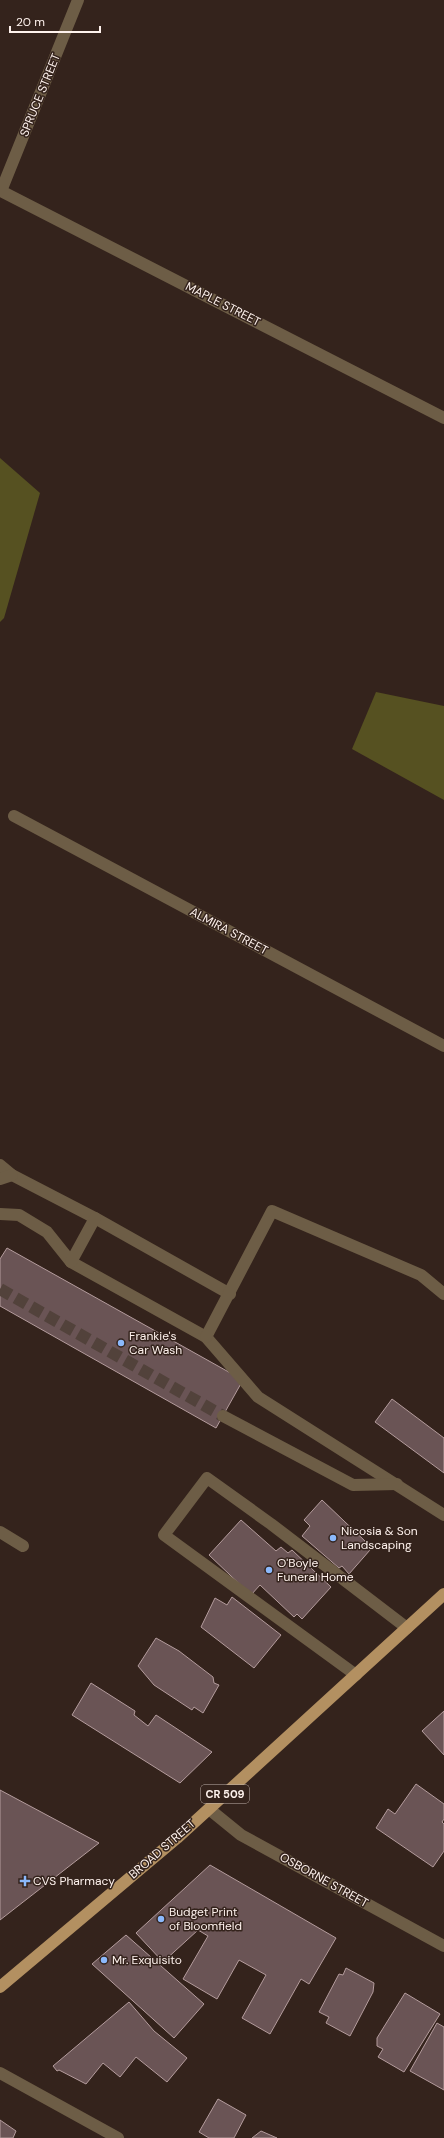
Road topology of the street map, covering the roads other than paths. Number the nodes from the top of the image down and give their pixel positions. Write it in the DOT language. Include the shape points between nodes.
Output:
graph roads {
  1 [pos="78,0"];
  2 [pos="1,191"];
  3 [pos="444,418"];
  4 [pos="14,816"];
  5 [pos="444,1046"];
  6 [pos="0,1165"];
  7 [pos="12,1175"];
  8 [pos="0,1179"];
  9 [pos="0,1214"];
  10 [pos="95,1218"];
  11 [pos="71,1262"];
  12 [pos="230,1294"];
  13 [pos="444,1294"];
  14 [pos="206,1337"];
  15 [pos="223,1416"];
  16 [pos="397,1484"];
  17 [pos="444,1515"];
  18 [pos="0,1532"];
  19 [pos="23,1546"];
  20 [pos="444,1594"];
  21 [pos="407,1628"];
  22 [pos="356,1675"];
  23 [pos="209,1809"];
  24 [pos="444,1946"];
  25 [pos="0,1987"];
  26 [pos="0,2073"];
  27 [pos="118,2138"];
  1 -- 2 [label="street, SPRUCE STREET"];
  2 -- 3 [label="street, MAPLE STREET"];
  4 -- 5 [label="street, ALMIRA STREET"];
  6 -- 7 [label="street"];
  7 -- 8 [label="street"];
  7 -- 10 [label="street"];
  9 -- 11 [label="street" via="19,1215 47,1232"];
  10 -- 11 [label="street"];
  10 -- 12 [label="street"];
  11 -- 14 [label="street"];
  12 -- 13 [label="street" via="272,1211 421,1275"];
  12 -- 14 [label="street"];
  14 -- 16 [label="street" via="258,1397"];
  15 -- 16 [label="street" via="353,1485"];
  16 -- 17 [label="street"];
  18 -- 19 [label="street"];
  20 -- 21 [label="main road, BROAD STREET / CR 509"];
  21 -- 22 [label="main road, BROAD STREET / CR 509"];
  21 -- 22 [label="street" via="207,1478 164,1535"];
  22 -- 23 [label="main road, BROAD STREET / CR 509"];
  23 -- 24 [label="street, OSBORNE STREET" via="241,1835"];
  23 -- 25 [label="main road, BROAD STREET / CR 509"];
  26 -- 27 [label="street"];
}
